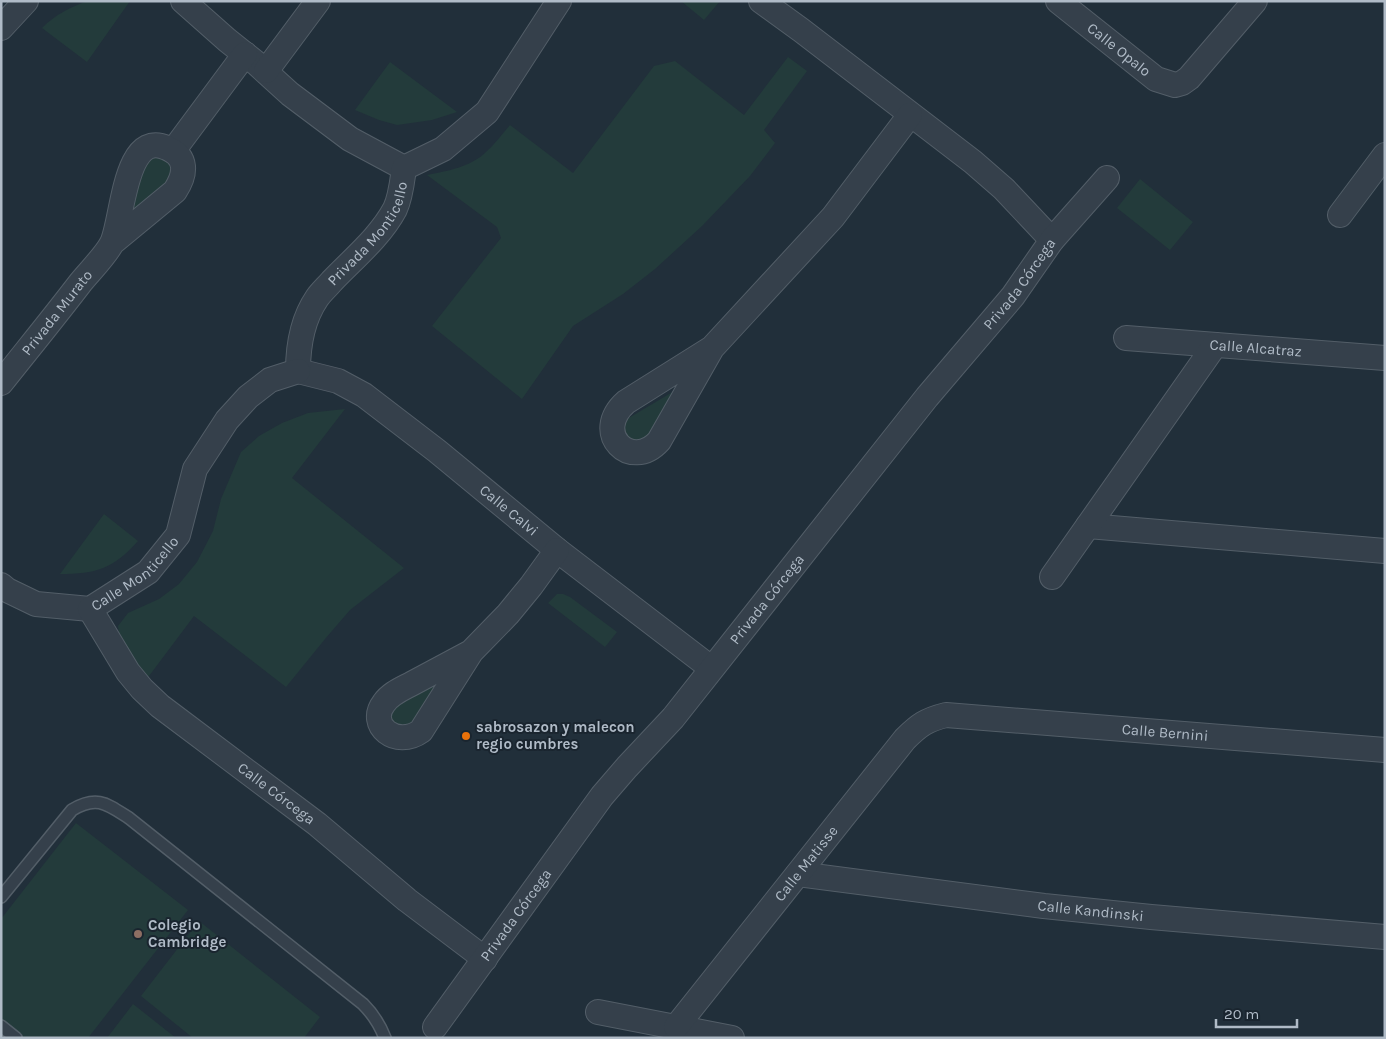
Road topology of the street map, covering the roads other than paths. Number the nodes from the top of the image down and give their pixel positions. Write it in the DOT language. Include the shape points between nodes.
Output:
graph roads {
  1 [pos="26,1"];
  2 [pos="183,1"];
  3 [pos="318,1"];
  4 [pos="559,1"];
  5 [pos="761,1"];
  6 [pos="1058,1"];
  7 [pos="1255,1"];
  8 [pos="1,28"];
  9 [pos="245,54"];
  10 [pos="266,72"];
  11 [pos="910,115"];
  12 [pos="174,151"];
  13 [pos="1384,158"];
  14 [pos="404,168"];
  15 [pos="1107,178"];
  16 [pos="1340,214"];
  17 [pos="1052,240"];
  18 [pos="112,243"];
  19 [pos="1126,338"];
  20 [pos="1215,345"];
  21 [pos="712,348"];
  22 [pos="1385,358"];
  23 [pos="298,371"];
  24 [pos="1,383"];
  25 [pos="1088,526"];
  26 [pos="557,550"];
  27 [pos="1385,551"];
  28 [pos="1052,577"];
  29 [pos="1,586"];
  30 [pos="90,609"];
  31 [pos="471,652"];
  32 [pos="711,668"];
  33 [pos="946,715"];
  34 [pos="1385,750"];
  35 [pos="798,874"];
  36 [pos="1,897"];
  37 [pos="1385,937"];
  38 [pos="485,959"];
  39 [pos="598,1012"];
  40 [pos="1,1026"];
  41 [pos="435,1027"];
  42 [pos="676,1027"];
  43 [pos="16,1038"];
  44 [pos="385,1038"];
  45 [pos="732,1038"];
  1 -- 8 [label="street"];
  2 -- 9 [label="street"];
  3 -- 10 [label="street"];
  4 -- 14 [label="street, Privada Monticello" via="488,112 443,149"];
  5 -- 11 [label="street"];
  6 -- 7 [label="street, Calle Opalo" via="1156,79 1174,85 1189,78"];
  9 -- 10 [label="street"];
  9 -- 12 [label="street"];
  10 -- 14 [label="street" via="350,139"];
  11 -- 17 [label="street" via="1004,189"];
  11 -- 21 [label="street" via="833,217"];
  12 -- 18 [label="street, Privada Murato" via="183,169 183,177 175,191"];
  12 -- 18 [label="street, Privada Murato" via="162,145 149,146 137,157 130,169"];
  13 -- 16 [label="street"];
  14 -- 23 [label="street, Privada Monticello" via="396,207 389,219 317,298 304,323 298,346"];
  15 -- 17 [label="street, Privada Córcega"];
  17 -- 32 [label="street, Privada Córcega" via="1013,296 927,397"];
  18 -- 24 [label="street, Privada Murato"];
  19 -- 20 [label="street, Calle Alcatraz"];
  20 -- 22 [label="street, Calle Alcatraz"];
  20 -- 25 [label="street"];
  21 -- 21 [label="street" via="619,408 611,428 623,448 636,453 655,446"];
  23 -- 26 [label="street, Calle Calvi" via="338,380 364,395"];
  23 -- 30 [label="street, Calle Monticello" via="270,380 248,397 227,420 195,470 178,536 148,572"];
  25 -- 27 [label="street"];
  25 -- 28 [label="street"];
  26 -- 31 [label="street" via="526,593"];
  26 -- 32 [label="street, Calle Calvi"];
  29 -- 30 [label="street, Calle Monticello" via="36,604"];
  30 -- 38 [label="street, Calle Córcega" via="128,672 160,706 317,824"];
  32 -- 38 [label="street, Privada Córcega" via="673,718 596,803"];
  33 -- 34 [label="street, Calle Bernini"];
  33 -- 35 [label="street, Calle Matisse" via="928,720 905,739"];
  35 -- 37 [label="street, Calle Kandinski" via="1044,906"];
  35 -- 42 [label="street, Calle Matisse"];
  36 -- 44 [label="lane" via="72,810 84,803 105,804 129,818 363,1004 375,1017"];
  38 -- 41 [label="street, Privada Córcega"];
  39 -- 42 [label="street"];
  40 -- 43 [label="lane"];
  42 -- 45 [label="street"];
}
